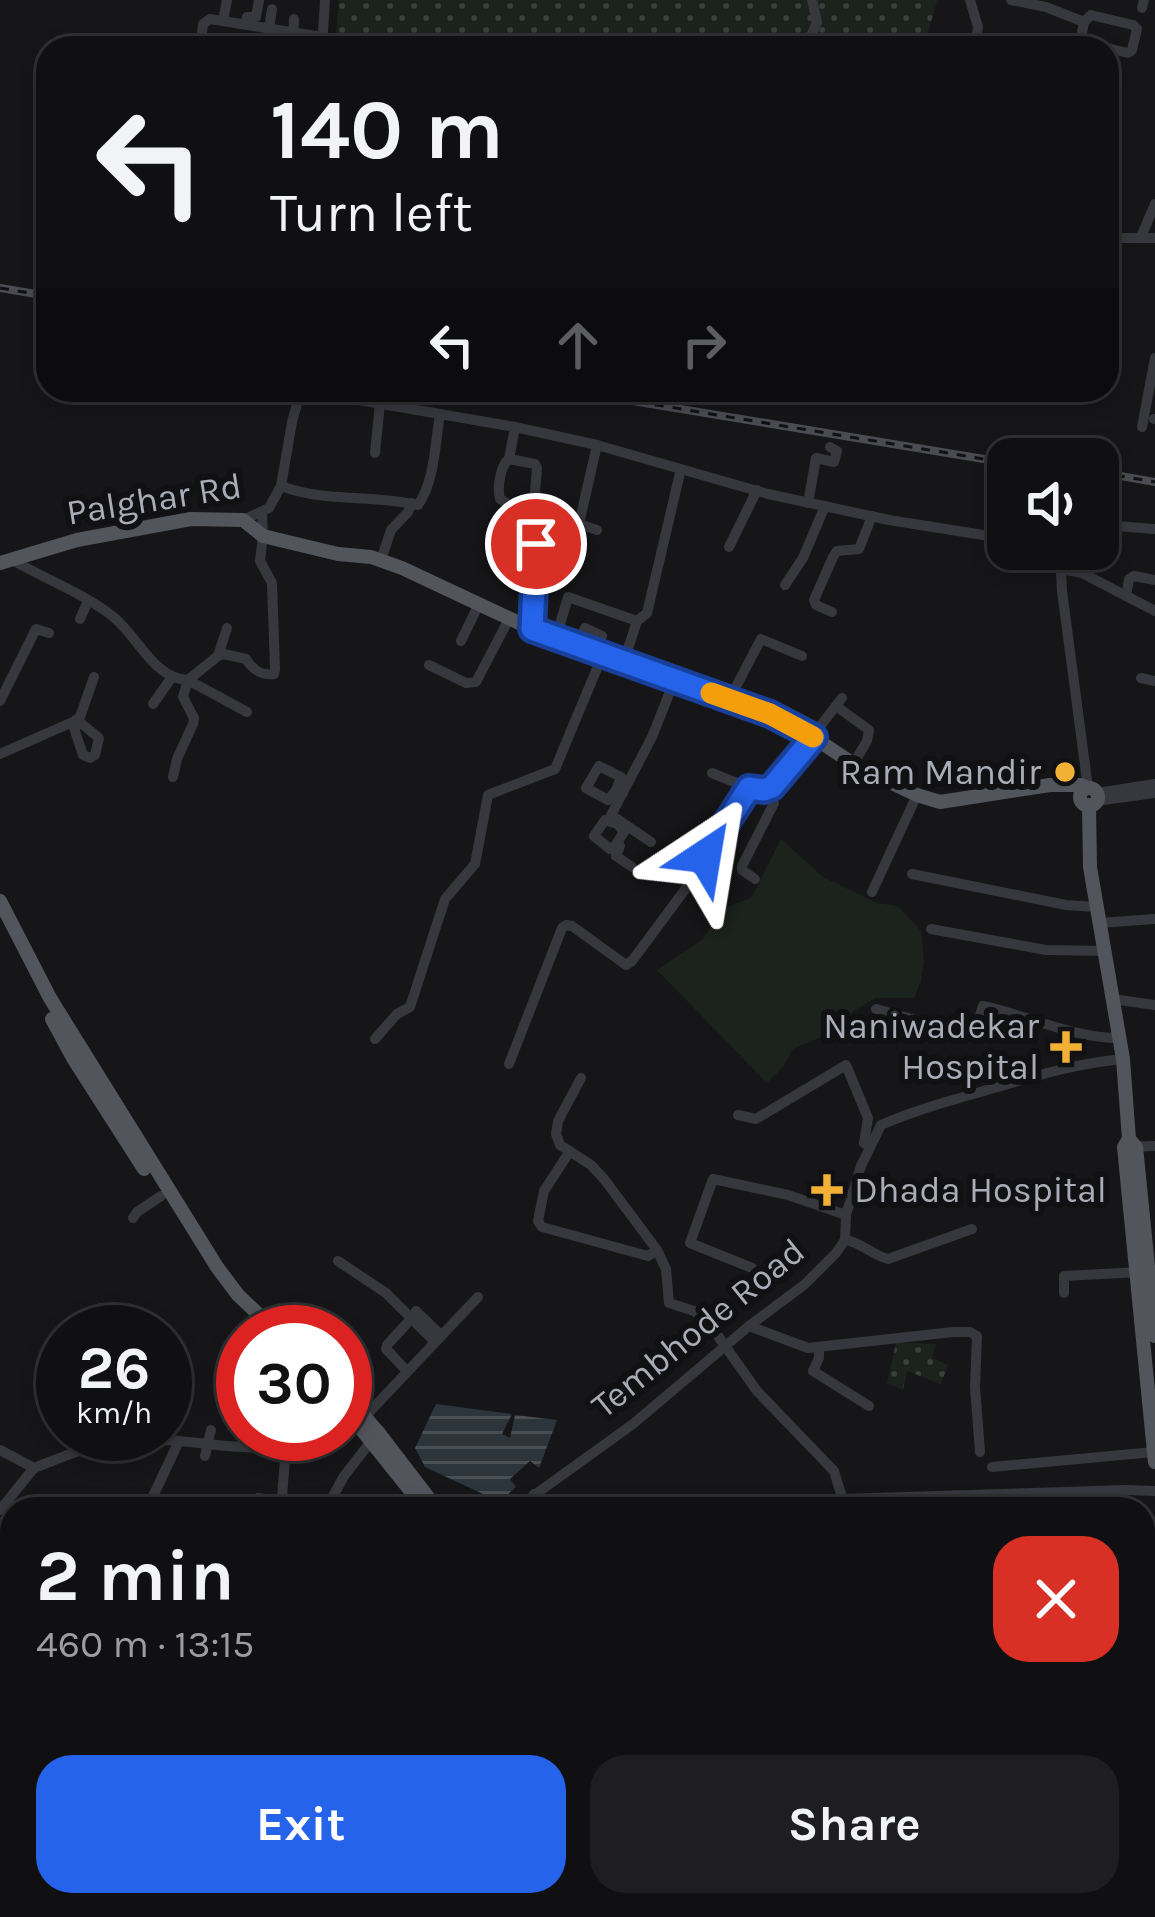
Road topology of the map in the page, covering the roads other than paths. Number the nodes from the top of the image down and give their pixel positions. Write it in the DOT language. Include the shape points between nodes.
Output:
graph roads {
  1 [pos="227,0"];
  2 [pos="259,0"];
  3 [pos="325,0"];
  4 [pos="812,0"];
  5 [pos="1011,0"];
  6 [pos="975,1"];
  7 [pos="272,9"];
  8 [pos="244,19"];
  9 [pos="223,21"];
  10 [pos="1084,22"];
  11 [pos="269,28"];
  12 [pos="293,35"];
  13 [pos="202,36"];
  14 [pos="322,36"];
  15 [pos="812,36"];
  16 [pos="977,36"];
  17 [pos="1081,36"];
  18 [pos="1119,51"];
  19 [pos="1155,204"];
  20 [pos="1141,237"];
  21 [pos="1119,238"];
  22 [pos="1155,238"];
  23 [pos="1155,358"];
  24 [pos="298,402"];
  25 [pos="369,402"];
  26 [pos="380,404"];
  27 [pos="440,414"];
  28 [pos="514,427"];
  29 [pos="1142,427"];
  30 [pos="597,445"];
  31 [pos="830,447"];
  32 [pos="375,453"];
  33 [pos="509,459"];
  34 [pos="681,469"];
  35 [pos="281,486"];
  36 [pos="757,490"];
  37 [pos="412,503"];
  38 [pos="808,503"];
  39 [pos="825,506"];
  40 [pos="262,513"];
  41 [pos="872,516"];
  42 [pos="528,517"];
  43 [pos="243,520"];
  44 [pos="1119,526"];
  45 [pos="1155,529"];
  46 [pos="598,530"];
  47 [pos="987,535"];
  48 [pos="258,536"];
  49 [pos="729,547"];
  50 [pos="381,560"];
  51 [pos="6,561"];
  52 [pos="1061,570"];
  53 [pos="1065,570"];
  54 [pos="1155,580"];
  55 [pos="785,585"];
  56 [pos="1126,596"];
  57 [pos="88,602"];
  58 [pos="479,604"];
  59 [pos="1155,610"];
  60 [pos="832,612"];
  61 [pos="80,619"];
  62 [pos="508,619"];
  63 [pos="634,620"];
  64 [pos="227,628"];
  65 [pos="532,629"];
  66 [pos="50,633"];
  67 [pos="556,638"];
  68 [pos="461,641"];
  69 [pos="600,652"];
  70 [pos="623,653"];
  71 [pos="218,656"];
  72 [pos="802,656"];
  73 [pos="429,665"];
  74 [pos="0,668"];
  75 [pos="14,673"];
  76 [pos="32,676"];
  77 [pos="94,677"];
  78 [pos="172,677"];
  79 [pos="675,679"];
  80 [pos="188,680"];
  81 [pos="729,700"];
  82 [pos="0,701"];
  83 [pos="153,704"];
  84 [pos="247,712"];
  85 [pos="859,722"];
  86 [pos="851,734"];
  87 [pos="814,737"];
  88 [pos="0,754"];
  89 [pos="854,763"];
  90 [pos="712,773"];
  91 [pos="173,776"];
  92 [pos="772,787"];
  93 [pos="749,788"];
  94 [pos="1155,789"];
  95 [pos="918,795"];
  96 [pos="589,796"];
  97 [pos="1093,797"];
  98 [pos="608,822"];
  99 [pos="920,832"];
  100 [pos="632,867"];
  101 [pos="912,874"];
  102 [pos="755,879"];
  103 [pos="872,892"];
  104 [pos="0,901"];
  105 [pos="1098,915"];
  106 [pos="0,918"];
  107 [pos="1155,919"];
  108 [pos="931,929"];
  109 [pos="1104,951"];
  110 [pos="1112,999"];
  111 [pos="1155,1005"];
  112 [pos="876,1009"];
  113 [pos="1119,1038"];
  114 [pos="375,1040"];
  115 [pos="1123,1059"];
  116 [pos="509,1064"];
  117 [pos="581,1078"];
  118 [pos="107,1101"];
  119 [pos="738,1115"];
  120 [pos="1130,1144"];
  121 [pos="869,1145"];
  122 [pos="1155,1146"];
  123 [pos="570,1151"];
  124 [pos="151,1172"];
  125 [pos="161,1196"];
  126 [pos="846,1215"];
  127 [pos="133,1218"];
  128 [pos="972,1228"];
  129 [pos="845,1240"];
  130 [pos="657,1250"];
  131 [pos="338,1262"];
  132 [pos="752,1268"];
  133 [pos="1142,1272"];
  134 [pos="1064,1293"];
  135 [pos="478,1297"];
  136 [pos="238,1305"];
  137 [pos="249,1305"];
  138 [pos="414,1315"];
  139 [pos="1148,1325"];
  140 [pos="749,1326"];
  141 [pos="1155,1336"];
  142 [pos="438,1339"];
  143 [pos="819,1347"];
  144 [pos="724,1348"];
  145 [pos="407,1371"];
  146 [pos="1151,1381"];
  147 [pos="869,1406"];
  148 [pos="372,1407"];
  149 [pos="211,1430"];
  150 [pos="372,1436"];
  151 [pos="372,1440"];
  152 [pos="192,1446"];
  153 [pos="0,1450"];
  154 [pos="206,1451"];
  155 [pos="216,1451"];
  156 [pos="980,1452"];
  157 [pos="1154,1452"];
  158 [pos="48,1461"];
  159 [pos="170,1461"];
  160 [pos="285,1461"];
  161 [pos="356,1461"];
  162 [pos="1155,1462"];
  163 [pos="992,1467"];
  164 [pos="34,1468"];
  165 [pos="267,1475"];
  166 [pos="283,1478"];
  167 [pos="1155,1491"];
  168 [pos="534,1494"];
  169 [pos="12,1497"];
  170 [pos="153,1497"];
  171 [pos="282,1497"];
  172 [pos="333,1497"];
  173 [pos="416,1497"];
  174 [pos="430,1497"];
  175 [pos="530,1497"];
  176 [pos="537,1497"];
  177 [pos="839,1497"];
  178 [pos="1010,1497"];
  1 -- 9 [label="street"];
  2 -- 8 [label="street" via="256,17"];
  3 -- 14 [label="street"];
  4 -- 15 [label="street" via="818,22"];
  5 -- 10 [label="street"];
  6 -- 16 [label="street"];
  7 -- 11 [label="street"];
  8 -- 9 [label="street"];
  8 -- 11 [label="street"];
  9 -- 13 [label="street" via="206,20"];
  10 -- 17 [label="street"];
  10 -- 18 [label="street" via="1091,15 1137,29 1132,50"];
  11 -- 12 [label="street"];
  19 -- 20 [label="street"];
  20 -- 21 [label="street"];
  20 -- 22 [label="street"];
  23 -- 29 [label="street"];
  24 -- 35 [label="street, Palghar Rd"];
  25 -- 26 [label="street"];
  26 -- 27 [label="street"];
  26 -- 32 [label="street"];
  27 -- 28 [label="street"];
  27 -- 37 [label="street" via="423,501"];
  28 -- 30 [label="street"];
  28 -- 33 [label="street"];
  30 -- 34 [label="street"];
  30 -- 46 [label="street" via="579,524"];
  31 -- 38 [label="street" via="834,462 816,458"];
  33 -- 42 [label="street" via="500,499"];
  33 -- 42 [label="street" via="537,468"];
  34 -- 36 [label="street"];
  34 -- 63 [label="street" via="646,613"];
  35 -- 37 [label="street"];
  35 -- 40 [label="street, Palghar Rd"];
  36 -- 38 [label="street"];
  36 -- 49 [label="street"];
  37 -- 50 [label="street"];
  38 -- 39 [label="street"];
  39 -- 41 [label="street"];
  39 -- 55 [label="street"];
  40 -- 43 [label="street, Palghar Rd"];
  40 -- 48 [label="street"];
  41 -- 47 [label="street"];
  41 -- 60 [label="street" via="859,549 837,551 814,601"];
  42 -- 65 [label="street" via="536,544"];
  43 -- 48 [label="main road"];
  43 -- 51 [label="main road, Palghar Rd" via="191,519"];
  44 -- 45 [label="street"];
  48 -- 50 [label="main road"];
  48 -- 71 [label="street" via="272,583 274,674 240,656"];
  50 -- 58 [label="main road"];
  51 -- 57 [label="street"];
  52 -- 97 [label="street"];
  53 -- 56 [label="street"];
  54 -- 56 [label="street" via="1129,578"];
  56 -- 59 [label="street"];
  57 -- 61 [label="street"];
  57 -- 78 [label="street" via="114,616"];
  58 -- 62 [label="main road"];
  58 -- 68 [label="street"];
  62 -- 65 [label="main road"];
  62 -- 73 [label="street" via="476,682"];
  63 -- 67 [label="street" via="568,597"];
  63 -- 70 [label="street"];
  64 -- 71 [label="street"];
  65 -- 67 [label="main road"];
  66 -- 75 [label="street" via="36,629"];
  67 -- 69 [label="main road"];
  69 -- 70 [label="main road"];
  69 -- 114 [label="street" via="555,769 488,795 475,864 445,899 410,1007"];
  70 -- 79 [label="main road"];
  71 -- 80 [label="street"];
  72 -- 81 [label="street" via="761,638"];
  74 -- 75 [label="street"];
  75 -- 76 [label="street"];
  75 -- 82 [label="street"];
  77 -- 88 [label="street" via="77,722"];
  78 -- 80 [label="street"];
  78 -- 83 [label="street"];
  79 -- 81 [label="main road"];
  79 -- 98 [label="street"];
  80 -- 84 [label="street"];
  80 -- 91 [label="street" via="183,697 194,724"];
  81 -- 87 [label="main road"];
  85 -- 86 [label="street"];
  85 -- 87 [label="street" via="839,702"];
  85 -- 89 [label="street" via="869,733"];
  87 -- 89 [label="main road"];
  87 -- 92 [label="street"];
  89 -- 95 [label="main road"];
  90 -- 93 [label="street"];
  92 -- 93 [label="street"];
  92 -- 102 [label="street" via="774,803 742,866"];
  93 -- 116 [label="street" via="632,961 626,965 572,926 562,928"];
  94 -- 97 [label="street"];
  95 -- 97 [label="main road" via="940,802 1081,785"];
  95 -- 99 [label="street" via="907,825"];
  95 -- 103 [label="street"];
  96 -- 98 [label="street" via="604,802"];
  97 -- 105 [label="main road"];
  98 -- 100 [label="street" via="642,841 626,837 616,852"];
  101 -- 105 [label="street"];
  104 -- 118 [label="main road"];
  105 -- 107 [label="street"];
  105 -- 109 [label="main road"];
  106 -- 118 [label="main road" via="74,1058"];
  108 -- 109 [label="street" via="1046,950"];
  109 -- 110 [label="main road"];
  110 -- 111 [label="street"];
  110 -- 113 [label="main road"];
  112 -- 113 [label="street" via="973,1036 983,1006"];
  113 -- 115 [label="main road"];
  115 -- 120 [label="main road"];
  115 -- 121 [label="street" via="1044,1072 907,1114 881,1125"];
  117 -- 123 [label="street" via="557,1121 560,1145"];
  118 -- 124 [label="main road"];
  119 -- 121 [label="street" via="756,1119 846,1065 868,1118"];
  120 -- 122 [label="street"];
  120 -- 133 [label="main road"];
  121 -- 126 [label="street, Tembhode Road"];
  123 -- 130 [label="street" via="604,1179"];
  123 -- 130 [label="street" via="544,1190 542,1227 648,1256"];
  124 -- 125 [label="main road"];
  124 -- 137 [label="main road"];
  125 -- 127 [label="street"];
  125 -- 136 [label="main road"];
  126 -- 129 [label="street, Tembhode Road"];
  126 -- 132 [label="street" via="713,1178 690,1243"];
  128 -- 129 [label="street" via="888,1259"];
  129 -- 140 [label="street, Tembhode Road" via="804,1285"];
  130 -- 144 [label="street" via="669,1304 694,1311"];
  131 -- 138 [label="street"];
  133 -- 134 [label="street" via="1064,1276"];
  133 -- 139 [label="main road"];
  135 -- 142 [label="street"];
  138 -- 142 [label="street"];
  138 -- 145 [label="street" via="386,1348"];
  139 -- 141 [label="main road"];
  139 -- 146 [label="main road"];
  140 -- 143 [label="street"];
  140 -- 144 [label="street, Tembhode Road"];
  142 -- 145 [label="street"];
  143 -- 147 [label="street" via="813,1371"];
  143 -- 156 [label="street" via="977,1336"];
  144 -- 168 [label="street, Tembhode Road"];
  144 -- 177 [label="street" via="834,1472"];
  145 -- 148 [label="street"];
  146 -- 157 [label="main road"];
  149 -- 154 [label="street"];
  150 -- 174 [label="main road" via="419,1474"];
  151 -- 173 [label="main road"];
  152 -- 154 [label="street"];
  153 -- 164 [label="street"];
  154 -- 155 [label="street"];
  157 -- 162 [label="main road"];
  157 -- 163 [label="street"];
  158 -- 164 [label="street"];
  159 -- 170 [label="street"];
  160 -- 166 [label="street"];
  161 -- 172 [label="street"];
  164 -- 169 [label="street"];
  165 -- 166 [label="street"];
  166 -- 171 [label="street"];
  167 -- 178 [label="street"];
  168 -- 175 [label="street, Tembhode Road"];
  168 -- 176 [label="street"];
}
